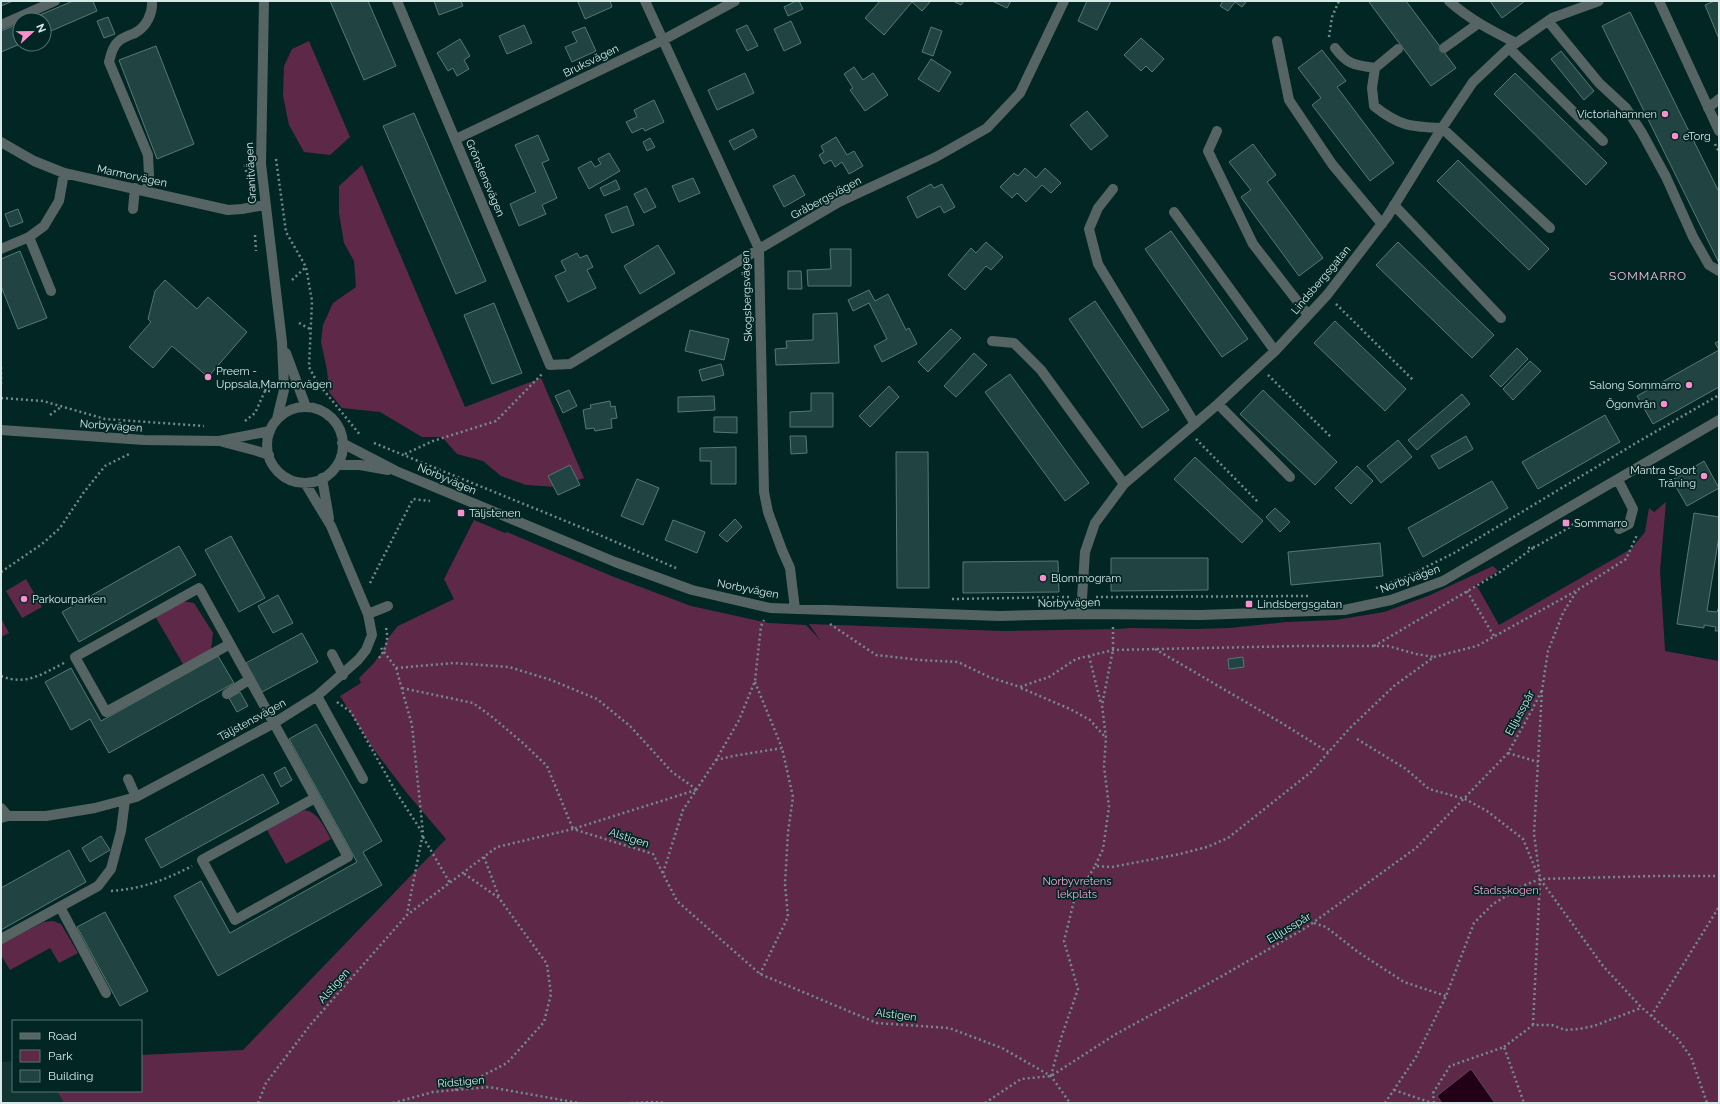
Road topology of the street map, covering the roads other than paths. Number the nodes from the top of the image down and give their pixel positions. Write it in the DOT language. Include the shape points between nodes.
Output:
graph roads {
  1 [pos="55,1"];
  2 [pos="152,1"];
  3 [pos="264,1"];
  4 [pos="397,1"];
  5 [pos="645,1"];
  6 [pos="735,1"];
  7 [pos="1064,1"];
  8 [pos="1449,1"];
  9 [pos="1599,1"];
  10 [pos="1659,1"];
  11 [pos="1576,5"];
  12 [pos="1548,21"];
  13 [pos="1479,23"];
  14 [pos="1,25"];
  15 [pos="663,40"];
  16 [pos="1277,41"];
  17 [pos="1512,46"];
  18 [pos="1335,48"];
  19 [pos="1444,48"];
  20 [pos="1398,49"];
  21 [pos="1374,68"];
  22 [pos="1719,99"];
  23 [pos="1708,108"];
  24 [pos="1442,128"];
  25 [pos="1216,131"];
  26 [pos="1719,131"];
  27 [pos="456,139"];
  28 [pos="1603,141"];
  29 [pos="1,142"];
  30 [pos="64,173"];
  31 [pos="135,188"];
  32 [pos="1113,189"];
  33 [pos="147,191"];
  34 [pos="264,205"];
  35 [pos="1394,205"];
  36 [pos="133,209"];
  37 [pos="1174,212"];
  38 [pos="1382,224"];
  39 [pos="1550,228"];
  40 [pos="29,237"];
  41 [pos="1,249"];
  42 [pos="759,249"];
  43 [pos="1719,272"];
  44 [pos="51,291"];
  45 [pos="1308,315"];
  46 [pos="1501,318"];
  47 [pos="992,341"];
  48 [pos="282,342"];
  49 [pos="1275,351"];
  50 [pos="550,364"];
  51 [pos="1218,404"];
  52 [pos="306,407"];
  53 [pos="278,419"];
  54 [pos="1719,420"];
  55 [pos="1191,427"];
  56 [pos="1,430"];
  57 [pos="270,431"];
  58 [pos="219,442"];
  59 [pos="342,443"];
  60 [pos="269,455"];
  61 [pos="337,465"];
  62 [pos="396,471"];
  63 [pos="1290,477"];
  64 [pos="322,478"];
  65 [pos="1618,480"];
  66 [pos="305,482"];
  67 [pos="1124,484"];
  68 [pos="331,526"];
  69 [pos="1620,529"];
  70 [pos="388,606"];
  71 [pos="795,609"];
  72 [pos="368,614"];
  73 [pos="1081,614"];
  74 [pos="230,644"];
  75 [pos="332,654"];
  76 [pos="343,675"];
  77 [pos="250,679"];
  78 [pos="227,694"];
  79 [pos="319,699"];
  80 [pos="274,723"];
  81 [pos="128,779"];
  82 [pos="363,779"];
  83 [pos="136,797"];
  84 [pos="315,798"];
  85 [pos="125,800"];
  86 [pos="3,814"];
  87 [pos="60,907"];
  88 [pos="1,939"];
  89 [pos="106,993"];
  1 -- 14 [label="street"];
  2 -- 33 [label="street" via="145,26 120,39 112,49 110,62 148,156"];
  3 -- 34 [label="street, Granitvägen" via="261,164"];
  4 -- 27 [label="street, Grönstensvägen"];
  5 -- 15 [label="street, Skogsbergsvägen"];
  6 -- 15 [label="street, Bruksvägen"];
  7 -- 42 [label="street, Gråbergsvägen" via="1020,94 987,128 936,156 839,202"];
  8 -- 13 [label="street"];
  9 -- 11 [label="street, Lindsbergsgatan"];
  10 -- 23 [label="street"];
  11 -- 12 [label="street, Lindsbergsgatan"];
  12 -- 17 [label="street, Lindsbergsgatan"];
  12 -- 43 [label="street" via="1599,83 1626,108 1666,177 1693,237 1710,265"];
  13 -- 17 [label="street"];
  13 -- 19 [label="street"];
  15 -- 27 [label="street, Bruksvägen"];
  15 -- 42 [label="street, Skogsbergsvägen"];
  16 -- 38 [label="street" via="1289,100 1332,164"];
  17 -- 24 [label="street, Lindsbergsgatan" via="1473,82"];
  17 -- 28 [label="street"];
  18 -- 21 [label="street" via="1344,60 1354,65"];
  20 -- 21 [label="street"];
  21 -- 24 [label="street" via="1374,106 1389,118 1415,127"];
  22 -- 23 [label="street"];
  23 -- 26 [label="street"];
  24 -- 35 [label="street, Lindsbergsgatan"];
  24 -- 39 [label="street"];
  25 -- 45 [label="street" via="1208,151 1253,244"];
  27 -- 50 [label="street, Grönstensvägen"];
  29 -- 30 [label="street, Marmorvägen" via="34,161"];
  30 -- 31 [label="street, Marmorvägen"];
  30 -- 40 [label="street" via="60,201 44,226"];
  31 -- 33 [label="street, Marmorvägen"];
  31 -- 36 [label="street"];
  32 -- 55 [label="street" via="1098,208 1089,229 1098,264"];
  33 -- 34 [label="street, Marmorvägen" via="228,210"];
  34 -- 48 [label="street, Granitvägen"];
  35 -- 38 [label="street, Lindsbergsgatan"];
  35 -- 46 [label="street"];
  37 -- 49 [label="street"];
  38 -- 45 [label="street, Lindsbergsgatan" via="1327,295"];
  40 -- 41 [label="street"];
  40 -- 44 [label="street"];
  42 -- 50 [label="street, Gråbergsvägen" via="570,364"];
  42 -- 71 [label="street, Skogsbergsvägen" via="764,492 768,512 790,568"];
  45 -- 49 [label="street, Lindsbergsgatan"];
  47 -- 67 [label="street" via="1014,343 1041,370"];
  48 -- 52 [label="street, Granitvägen"];
  48 -- 53 [label="street, Granitvägen" via="284,390"];
  49 -- 51 [label="street, Lindsbergsgatan"];
  51 -- 55 [label="street, Lindsbergsgatan"];
  51 -- 63 [label="street"];
  52 -- 53 [label="street" via="292,410"];
  52 -- 59 [label="street" via="319,409 330,416 338,425"];
  53 -- 57 [label="street"];
  54 -- 65 [label="street, Norbyvägen"];
  55 -- 67 [label="street, Lindsbergsgatan"];
  56 -- 58 [label="street, Norbyvägen" via="144,440"];
  57 -- 58 [label="street, Norbyvägen"];
  57 -- 60 [label="street" via="266,444"];
  58 -- 60 [label="street, Norbyvägen"];
  59 -- 61 [label="street" via="342,453"];
  59 -- 62 [label="street, Norbyvägen"];
  60 -- 66 [label="street" via="275,468 285,478"];
  61 -- 62 [label="street, Norbyvägen" via="360,465"];
  61 -- 64 [label="street"];
  62 -- 71 [label="street, Norbyvägen" via="615,562 685,587 770,608"];
  64 -- 66 [label="street" via="314,482"];
  64 -- 68 [label="street"];
  65 -- 69 [label="street" via="1633,509 1629,524"];
  65 -- 73 [label="street, Norbyvägen" via="1443,581 1391,600 1344,610 1200,615"];
  66 -- 68 [label="street"];
  67 -- 73 [label="street, Lindsbergsgatan" via="1095,523 1085,552"];
  68 -- 72 [label="street"];
  70 -- 72 [label="street"];
  71 -- 73 [label="street, Norbyvägen" via="1000,616"];
  72 -- 76 [label="street, Täljstensvägen" via="372,635 366,650"];
  74 -- 74 [label="street" via="106,712 75,657 199,588"];
  74 -- 77 [label="street"];
  75 -- 76 [label="street"];
  76 -- 79 [label="street, Täljstensvägen"];
  77 -- 78 [label="street"];
  77 -- 80 [label="street"];
  79 -- 80 [label="street, Täljstensvägen"];
  79 -- 82 [label="street"];
  80 -- 83 [label="street, Täljstensvägen"];
  80 -- 84 [label="street"];
  81 -- 83 [label="street"];
  83 -- 85 [label="street, Täljstensvägen"];
  84 -- 84 [label="street" via="348,857 235,920 202,860"];
  85 -- 86 [label="street, Täljstensvägen" via="46,816"];
  85 -- 87 [label="street" via="121,831 111,869 98,886"];
  87 -- 88 [label="street"];
  87 -- 89 [label="street"];
}
